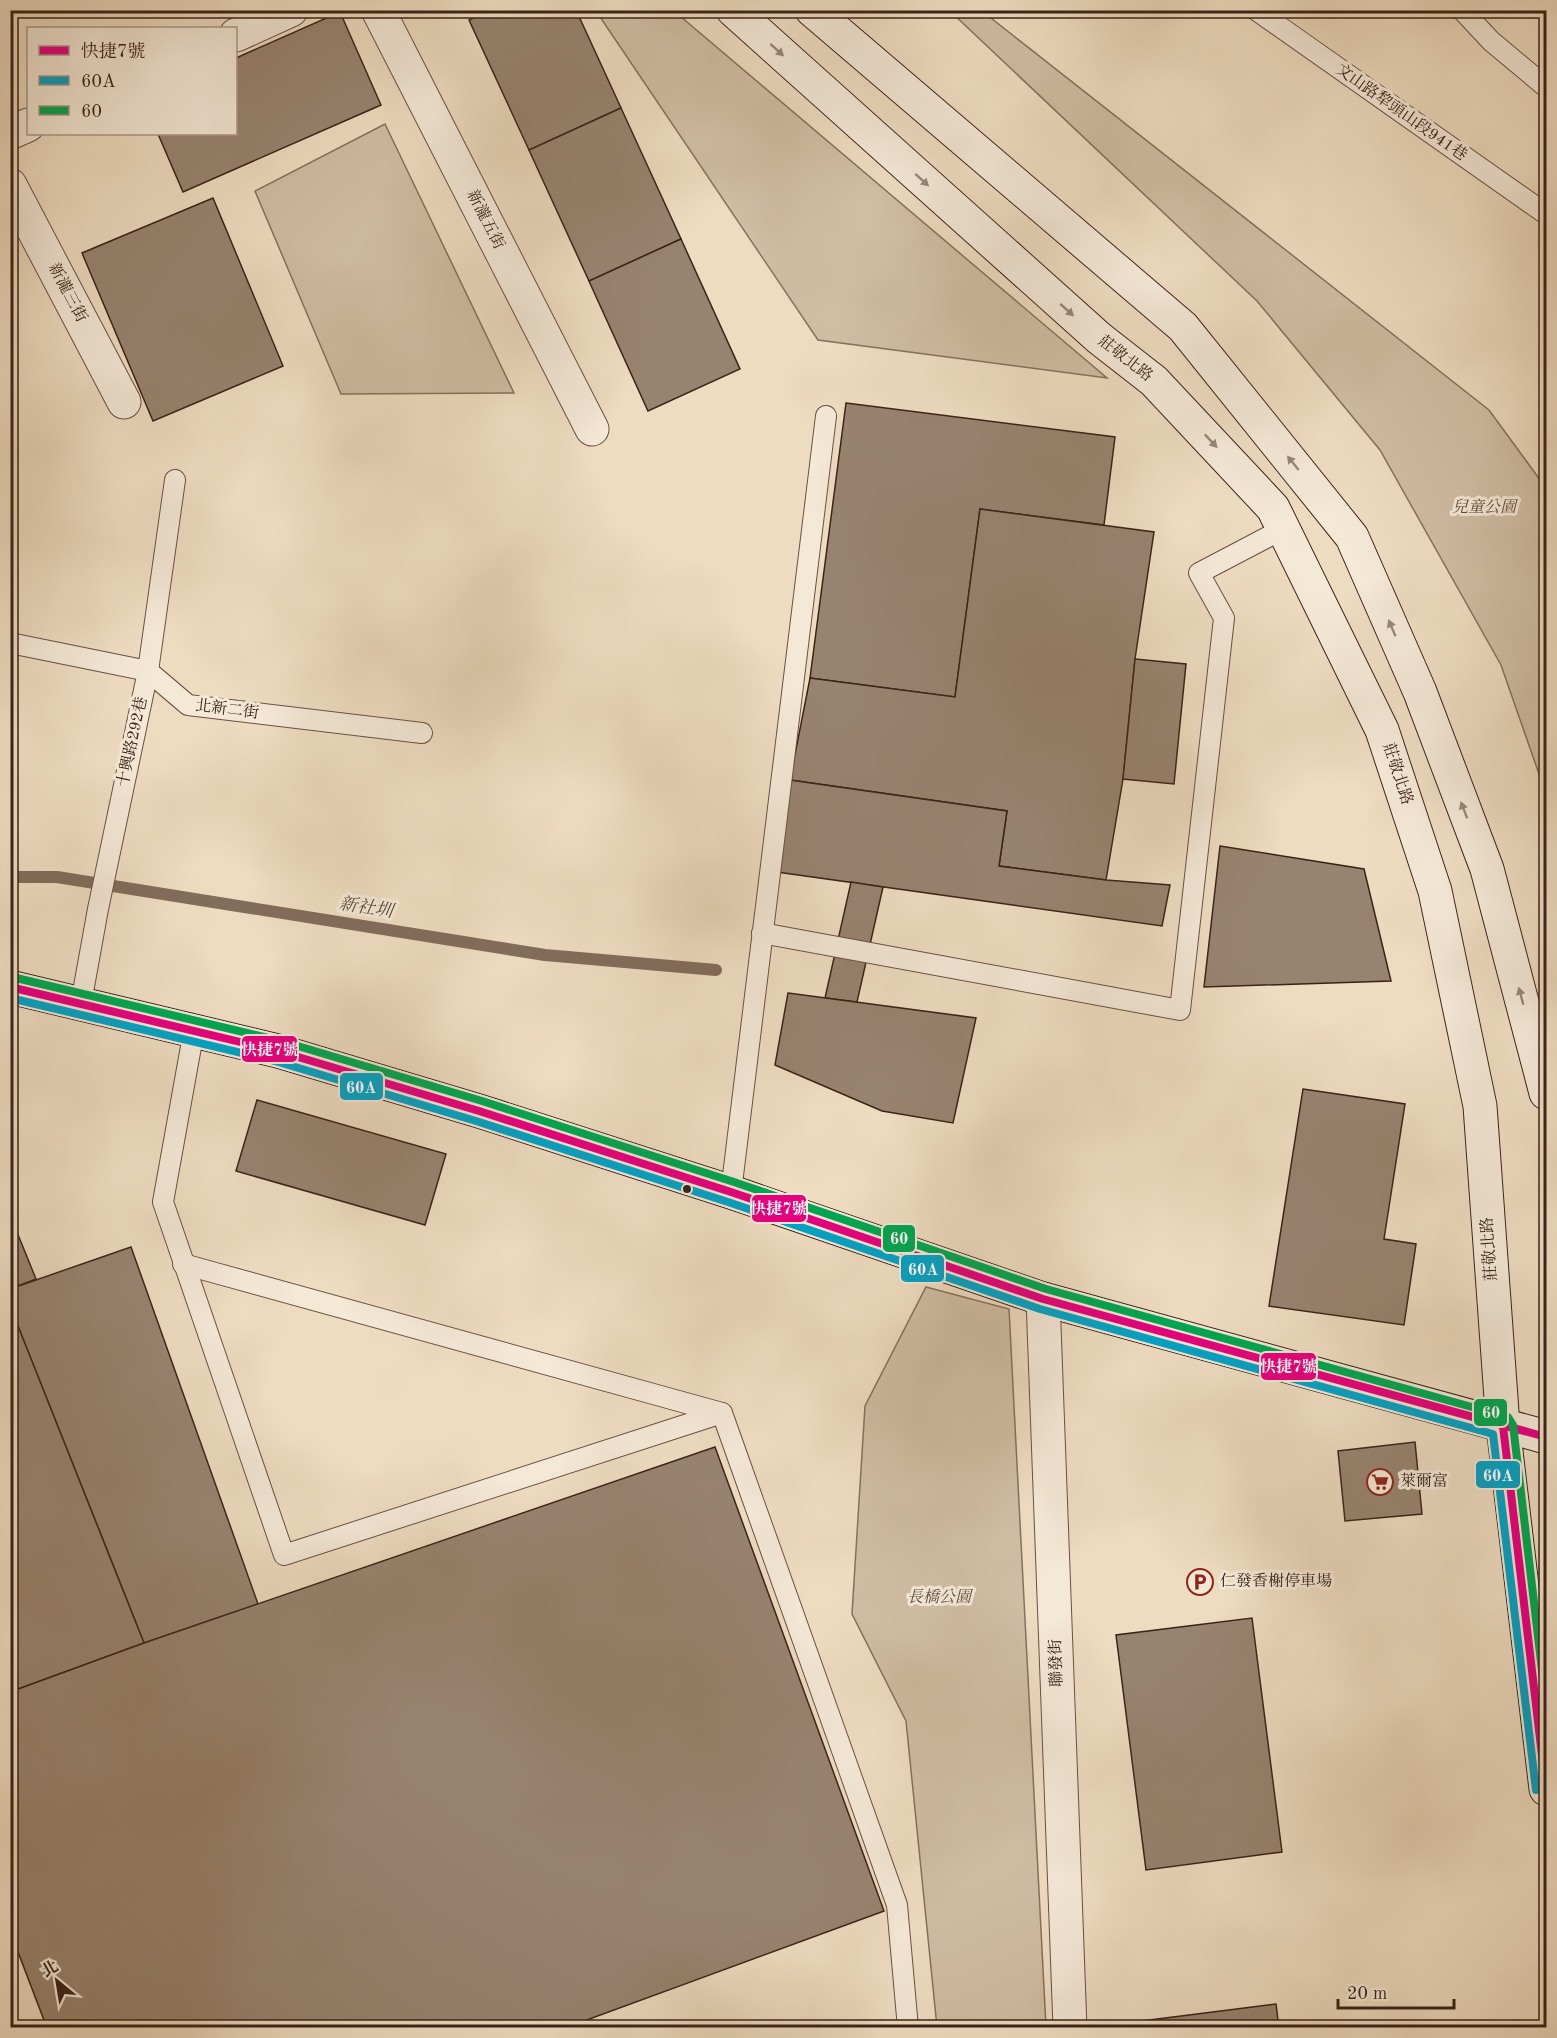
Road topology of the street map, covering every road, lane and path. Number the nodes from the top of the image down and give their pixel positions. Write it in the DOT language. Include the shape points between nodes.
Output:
graph roads {
  1 [pos="291,10"];
  2 [pos="378,10"];
  3 [pos="733,10"];
  4 [pos="812,10"];
  5 [pos="1256,10"];
  6 [pos="1462,10"];
  7 [pos="237,35"];
  8 [pos="1546,87"];
  9 [pos="27,125"];
  10 [pos="10,133"];
  11 [pos="10,184"];
  12 [pos="1546,214"];
  13 [pos="124,402"];
  14 [pos="826,416"];
  15 [pos="592,429"];
  16 [pos="175,480"];
  17 [pos="1283,529"];
  18 [pos="10,643"];
  19 [pos="148,671"];
  20 [pos="422,733"];
  21 [pos="762,933"];
  22 [pos="10,987"];
  23 [pos="81,1003"];
  24 [pos="194,1030"];
  25 [pos="1546,1093"];
  26 [pos="731,1192"];
  27 [pos="183,1264"];
  28 [pos="1042,1299"];
  29 [pos="722,1413"];
  30 [pos="1503,1426"];
  31 [pos="1546,1437"];
  32 [pos="1546,1789"];
  33 [pos="908,2028"];
  34 [pos="1070,2028"];
  1 -- 7 [label="street"];
  2 -- 15 [label="street, 新瀧五街"];
  3 -- 17 [label="street, 莊敬北路, one-way" via="1099,338 1154,381 1273,508"];
  25 -- 4 [label="street, one-way" via="1487,869 1420,692 1352,537 1183,327"];
  5 -- 12 [label="lane, 文山路犂頭山段941巷"];
  6 -- 8 [label="lane"];
  9 -- 10 [label="street"];
  11 -- 13 [label="street, 新瀧三街"];
  14 -- 21 [label="lane"];
  16 -- 19 [label="lane, 十興路292巷"];
  17 -- 21 [label="lane" via="1199,573 1224,618 1180,1010"];
  17 -- 30 [label="street, 莊敬北路" via="1382,730 1435,891 1480,1106"];
  18 -- 19 [label="lane, 北新二街"];
  19 -- 20 [label="lane, 北新二街" via="188,705"];
  19 -- 23 [label="lane, 十興路292巷"];
  21 -- 26 [label="lane"];
  22 -- 23 [label="street"];
  23 -- 24 [label="street"];
  24 -- 26 [label="street" via="479,1111"];
  24 -- 27 [label="lane" via="162,1202"];
  26 -- 28 [label="street"];
  27 -- 29 [label="lane"];
  27 -- 29 [label="lane" via="284,1555"];
  28 -- 30 [label="street"];
  28 -- 34 [label="street, 聯發街"];
  29 -- 33 [label="lane" via="897,1905"];
  30 -- 31 [label="street"];
  30 -- 32 [label="street, 莊敬北路"];
}
